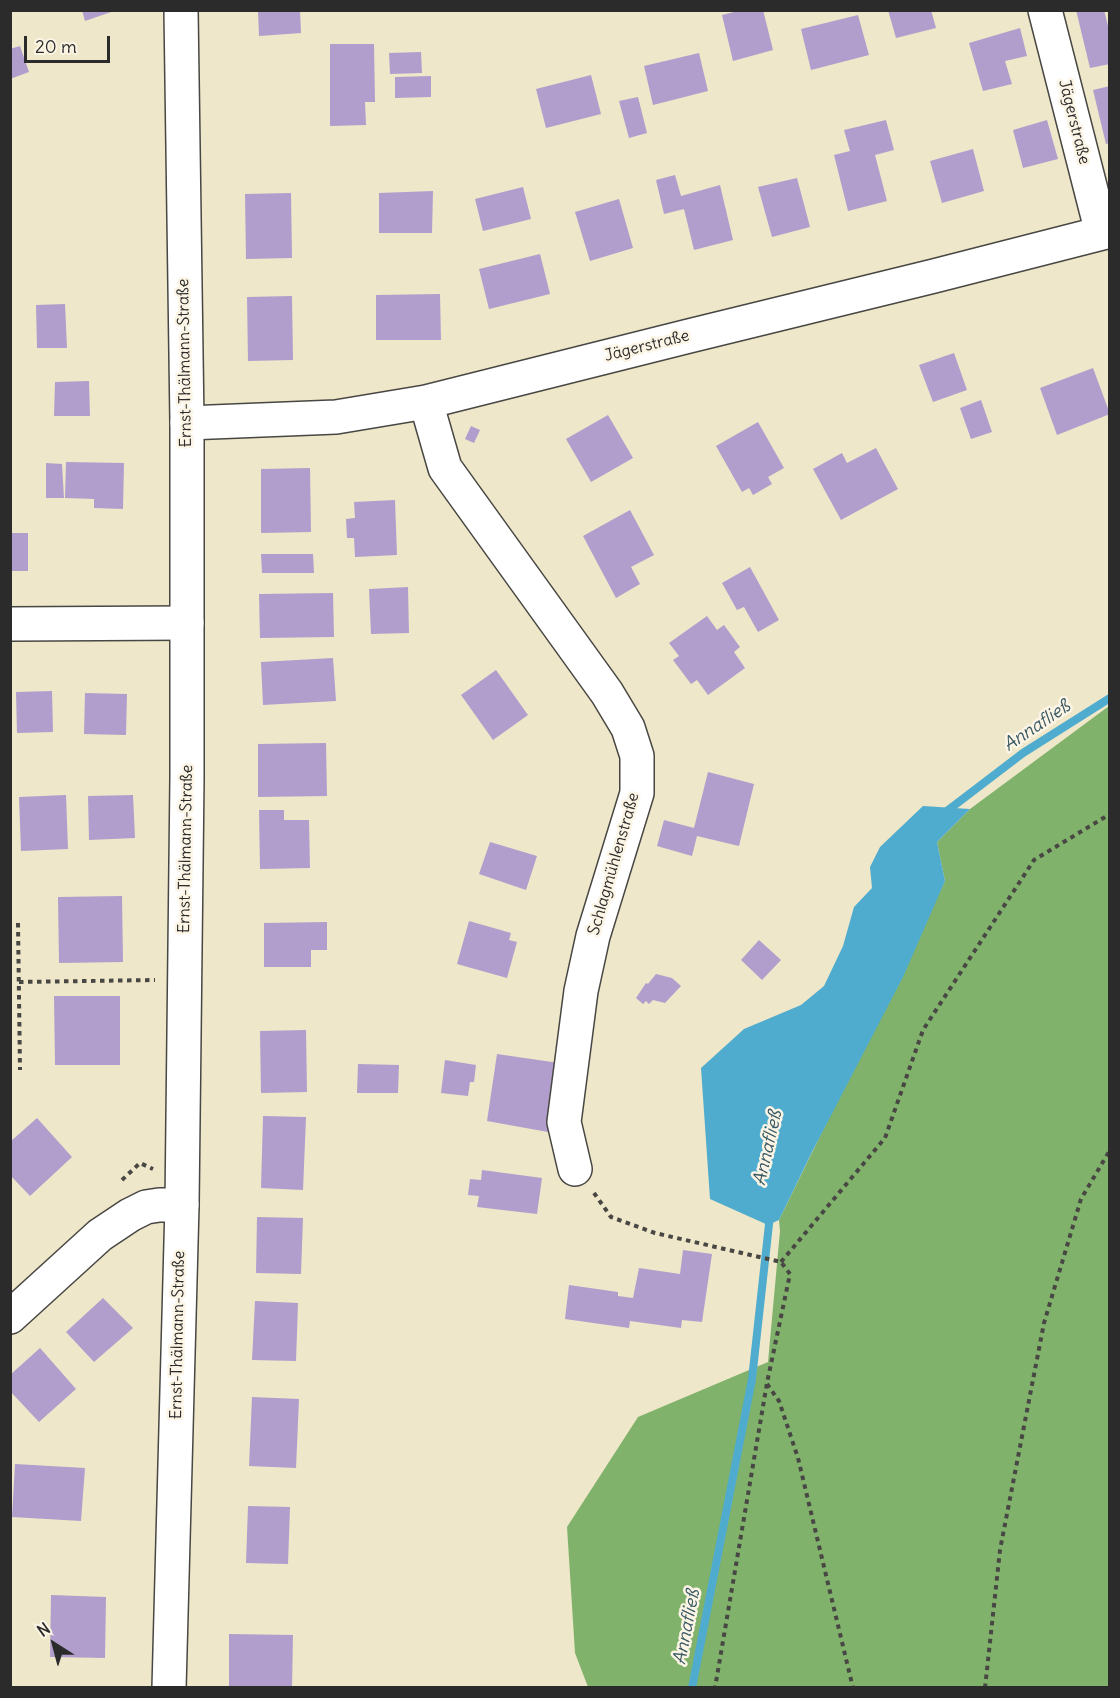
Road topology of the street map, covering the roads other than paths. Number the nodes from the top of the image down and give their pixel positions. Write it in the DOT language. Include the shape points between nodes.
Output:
graph roads {
  1 [pos="181,10"];
  2 [pos="1045,10"];
  3 [pos="1106,232"];
  4 [pos="426,402"];
  5 [pos="187,423"];
  6 [pos="188,623"];
  7 [pos="10,624"];
  8 [pos="575,1168"];
  9 [pos="182,1205"];
  10 [pos="10,1317"];
  11 [pos="169,1688"];
  1 -- 5 [label="street, Ernst-Thälmann-Straße"];
  2 -- 3 [label="street, Jägerstraße"];
  3 -- 4 [label="street, Jägerstraße"];
  4 -- 5 [label="street, Jägerstraße" via="336,417"];
  4 -- 8 [label="street, Schlagmühlenstraße" via="445,468 607,693 628,728 637,756 638,793 593,936 581,991 564,1122"];
  5 -- 6 [label="street, Ernst-Thälmann-Straße"];
  6 -- 7 [label="street"];
  6 -- 9 [label="street, Ernst-Thälmann-Straße"];
  9 -- 10 [label="street" via="146,1207 130,1215 100,1235"];
  9 -- 11 [label="street, Ernst-Thälmann-Straße"];
}
